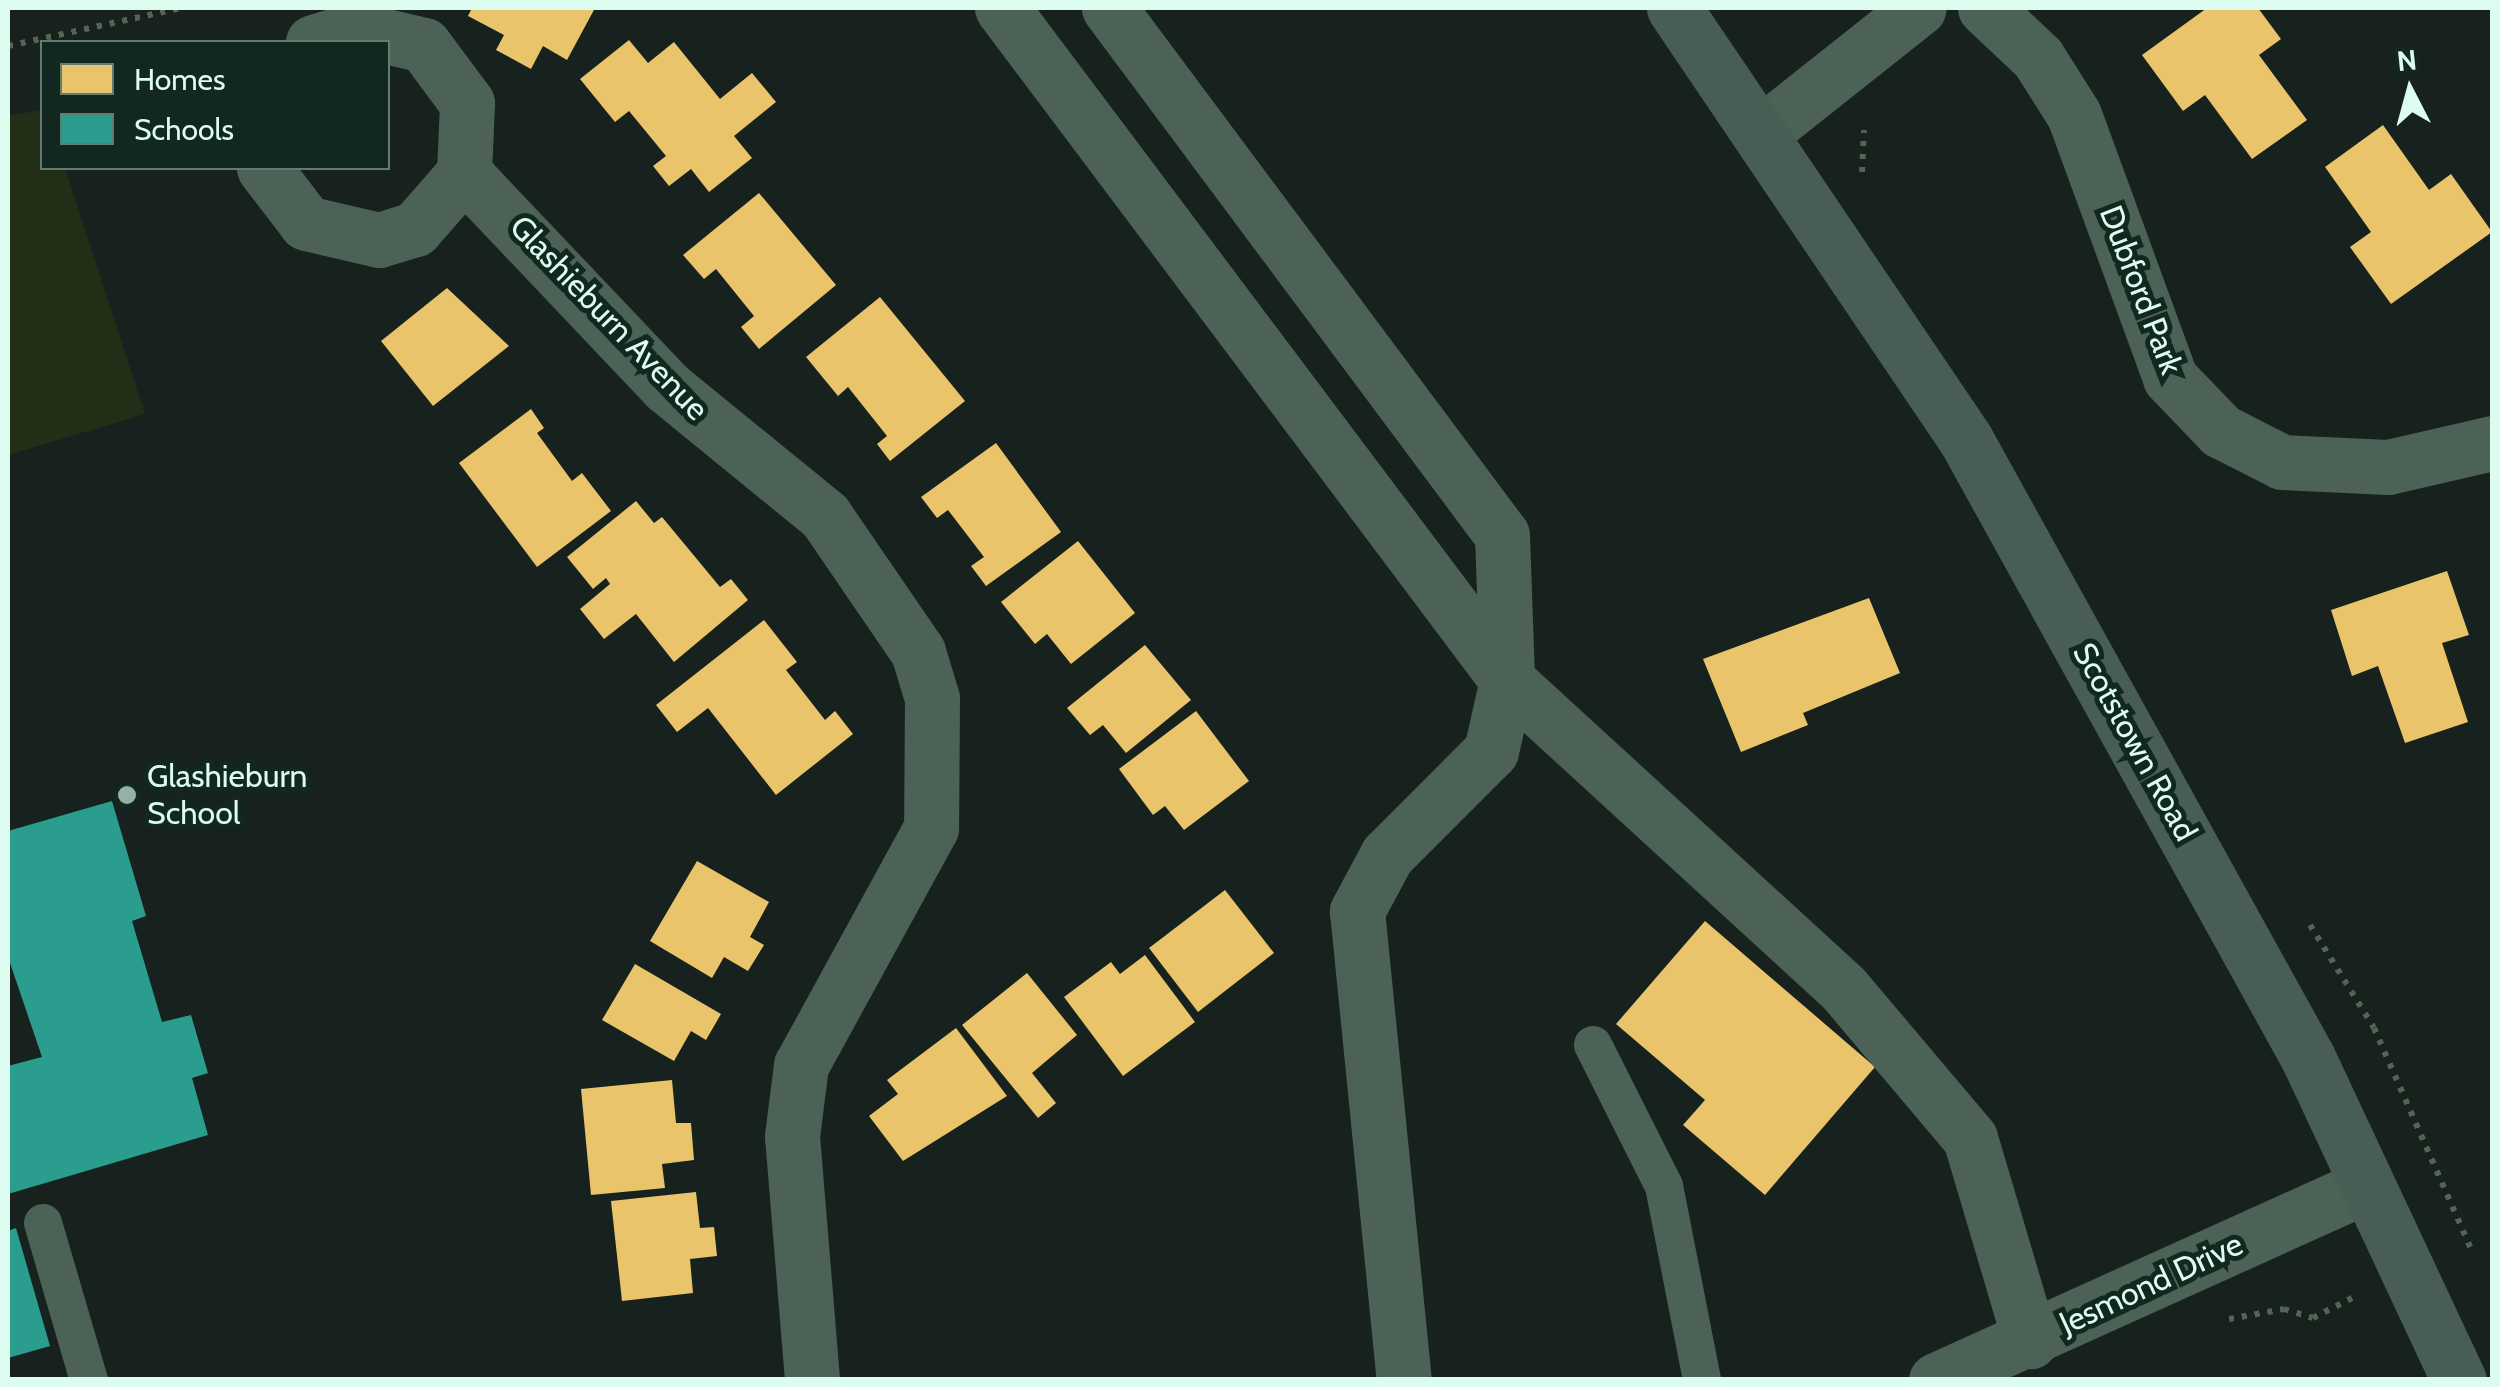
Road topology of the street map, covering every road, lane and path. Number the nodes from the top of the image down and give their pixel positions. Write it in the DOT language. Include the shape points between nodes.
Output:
graph roads {
  1 [pos="181,8"];
  2 [pos="1002,8"];
  3 [pos="1110,8"];
  4 [pos="1674,8"];
  5 [pos="1919,8"];
  6 [pos="1985,8"];
  7 [pos="320,40"];
  8 [pos="8,46"];
  9 [pos="1765,130"];
  10 [pos="266,170"];
  11 [pos="464,173"];
  12 [pos="2492,443"];
  13 [pos="1507,680"];
  14 [pos="1593,1045"];
  15 [pos="2365,1186"];
  16 [pos="43,1223"];
  17 [pos="2467,1238"];
  18 [pos="2406,1270"];
  19 [pos="2216,1324"];
  20 [pos="2030,1341"];
  21 [pos="90,1380"];
  22 [pos="812,1380"];
  23 [pos="1404,1380"];
  24 [pos="1702,1380"];
  25 [pos="1936,1380"];
  26 [pos="2459,1380"];
  1 -- 8 [label="path"];
  2 -- 13 [label="street"];
  3 -- 13 [label="street" via="1492,516 1505,557"];
  4 -- 9 [label="main road, Scotstown Road"];
  5 -- 9 [label="street"];
  6 -- 12 [label="street, Dubford Park" via="2038,58 2074,115 2170,378 2221,431 2282,462 2388,467"];
  7 -- 11 [label="street" via="356,28 424,45 467,103"];
  9 -- 15 [label="main road, Scotstown Road" via="1966,440 2308,1058"];
  10 -- 11 [label="street" via="306,223 378,240 415,229"];
  11 -- 22 [label="street, Glashieburn Avenue" via="666,387 825,516 918,652 932,698 931,828 800,1065 792,1136"];
  13 -- 20 [label="street" via="1844,989 1970,1138"];
  13 -- 23 [label="street" via="1491,751 1388,856 1356,911"];
  14 -- 24 [label="lane" via="1664,1186"];
  15 -- 18 [label="main road, Scotstown Road"];
  15 -- 20 [label="street, Jesmond Drive"];
  16 -- 21 [label="lane"];
  17 -- 18 [label="path"];
  18 -- 19 [label="path" via="2313,1318 2284,1309"];
  18 -- 26 [label="main road, Scotstown Road"];
  20 -- 25 [label="street, Jesmond Drive"];
}
